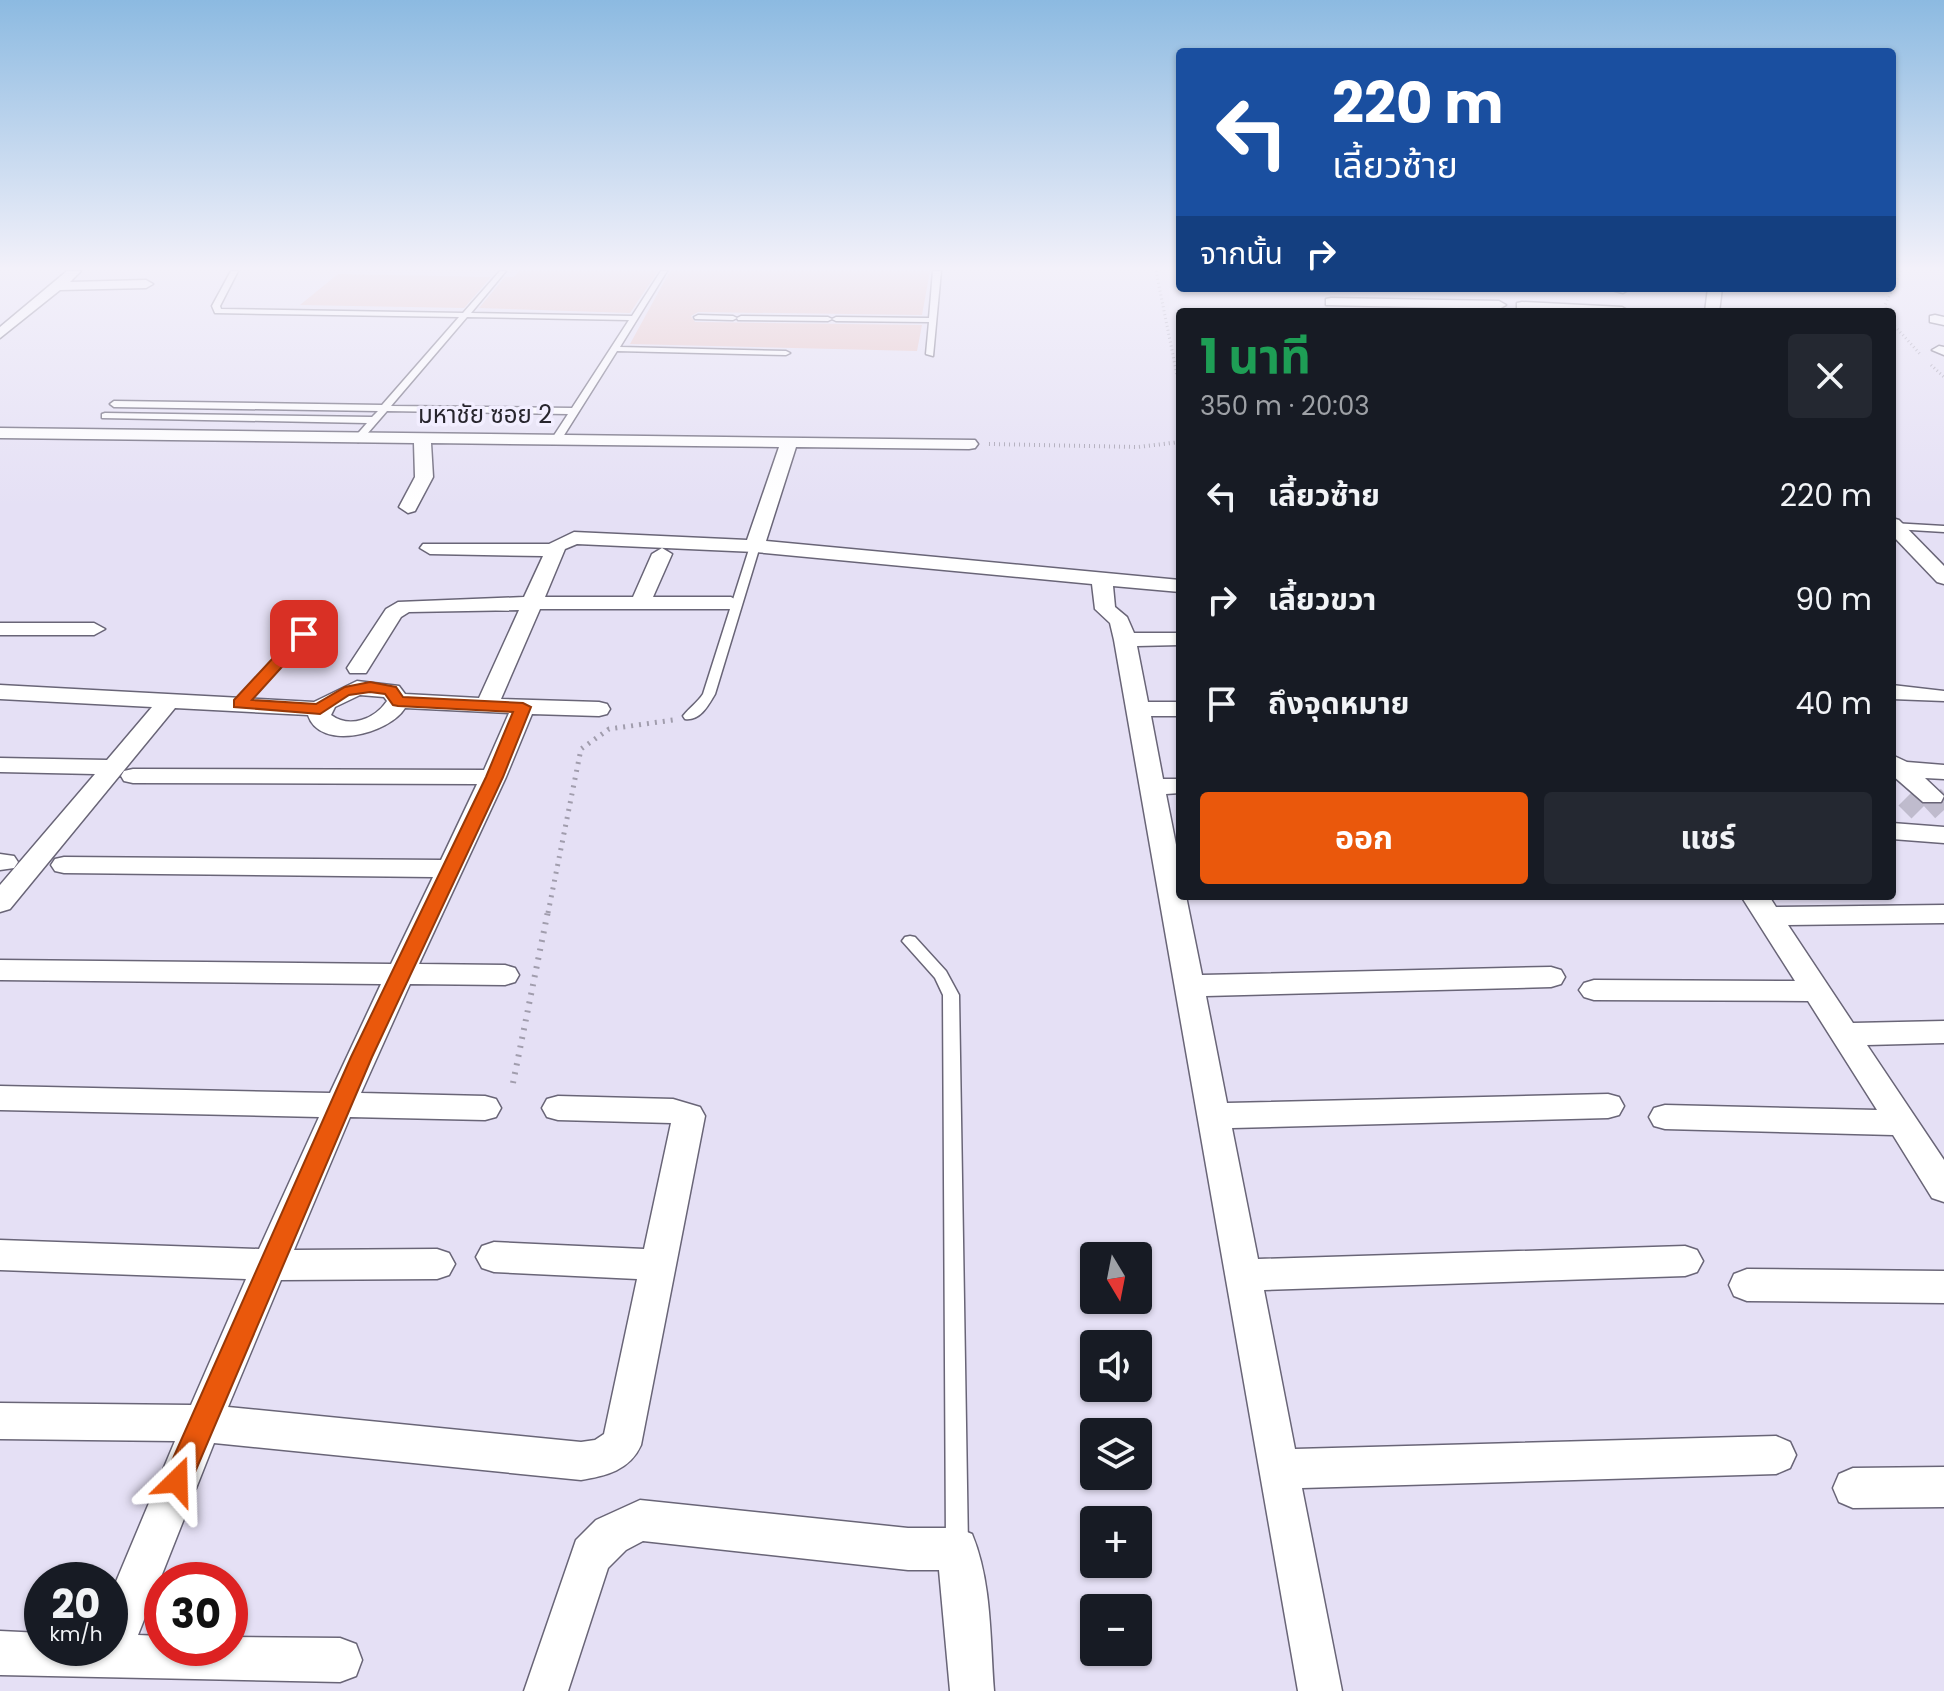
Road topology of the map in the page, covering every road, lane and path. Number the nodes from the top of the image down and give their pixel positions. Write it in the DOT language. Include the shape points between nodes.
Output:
graph roads {
  1 [pos="435,350"];
  2 [pos="613,350"];
  3 [pos="653,350"];
  4 [pos="930,350"];
  5 [pos="1172,350"];
  6 [pos="786,353"];
  7 [pos="930,354"];
  8 [pos="1176,370"];
  9 [pos="114,404"];
  10 [pos="383,410"];
  11 [pos="574,411"];
  12 [pos="105,416"];
  13 [pos="375,420"];
  14 [pos="0,433"];
  15 [pos="358,439"];
  16 [pos="423,439"];
  17 [pos="556,440"];
  18 [pos="789,441"];
  19 [pos="1176,442"];
  20 [pos="969,444"];
  21 [pos="408,507"];
  22 [pos="1896,525"];
  23 [pos="1896,528"];
  24 [pos="1944,529"];
  25 [pos="755,546"];
  26 [pos="430,548"];
  27 [pos="555,550"];
  28 [pos="662,554"];
  29 [pos="1944,578"];
  30 [pos="1102,580"];
  31 [pos="1176,588"];
  32 [pos="641,602"];
  33 [pos="534,603"];
  34 [pos="731,603"];
  35 [pos="1127,610"];
  36 [pos="0,629"];
  37 [pos="94,629"];
  38 [pos="304,634"];
  39 [pos="1176,637"];
  40 [pos="358,668"];
  41 [pos="0,692"];
  42 [pos="1896,692"];
  43 [pos="1936,696"];
  44 [pos="170,700"];
  45 [pos="398,701"];
  46 [pos="240,704"];
  47 [pos="487,706"];
  48 [pos="523,707"];
  49 [pos="320,709"];
  50 [pos="599,709"];
  51 [pos="1138,709"];
  52 [pos="1176,709"];
  53 [pos="689,716"];
  54 [pos="0,765"];
  55 [pos="123,771"];
  56 [pos="1944,772"];
  57 [pos="494,777"];
  58 [pos="1905,783"];
  59 [pos="1166,786"];
  60 [pos="1896,831"];
  61 [pos="1944,834"];
  62 [pos="64,865"];
  63 [pos="451,869"];
  64 [pos="1175,876"];
  65 [pos="1178,900"];
  66 [pos="0,903"];
  67 [pos="1761,906"];
  68 [pos="1944,914"];
  69 [pos="910,941"];
  70 [pos="0,970"];
  71 [pos="402,972"];
  72 [pos="505,975"];
  73 [pos="1551,977"];
  74 [pos="1190,986"];
  75 [pos="1594,990"];
  76 [pos="1816,991"];
  77 [pos="1944,1032"];
  78 [pos="1845,1034"];
  79 [pos="513,1083"];
  80 [pos="0,1098"];
  81 [pos="341,1103"];
  82 [pos="1608,1106"];
  83 [pos="485,1108"];
  84 [pos="558,1108"];
  85 [pos="1214,1116"];
  86 [pos="1665,1117"];
  87 [pos="1902,1123"];
  88 [pos="1943,1185"];
  89 [pos="0,1255"];
  90 [pos="494,1257"];
  91 [pos="1685,1261"];
  92 [pos="437,1264"];
  93 [pos="269,1265"];
  94 [pos="657,1265"];
  95 [pos="1245,1275"];
  96 [pos="1747,1285"];
  97 [pos="1944,1287"];
  98 [pos="0,1421"];
  99 [pos="201,1423"];
  100 [pos="1776,1455"];
  101 [pos="1281,1469"];
  102 [pos="1944,1487"];
  103 [pos="1853,1488"];
  104 [pos="957,1549"];
  105 [pos="128,1605"];
  106 [pos="0,1653"];
  107 [pos="24,1654"];
  108 [pos="128,1657"];
  109 [pos="340,1660"];
  110 [pos="546,1691"];
  111 [pos="972,1691"];
  112 [pos="1320,1691"];
  1 -- 10 [label="lane"];
  2 -- 11 [label="lane"];
  3 -- 6 [label="lane"];
  4 -- 7 [label="lane"];
  5 -- 8 [label="path"];
  9 -- 10 [label="lane"];
  10 -- 11 [label="lane"];
  10 -- 13 [label="lane"];
  11 -- 17 [label="lane"];
  12 -- 13 [label="lane"];
  13 -- 15 [label="lane"];
  14 -- 15 [label="street, มหาชัย ซอย 2"];
  15 -- 16 [label="street, มหาชัย ซอย 2"];
  16 -- 17 [label="street, มหาชัย ซอย 2"];
  16 -- 21 [label="street" via="424,477"];
  17 -- 18 [label="street, มหาชัย ซอย 2"];
  18 -- 20 [label="street, มหาชัย ซอย 2"];
  18 -- 25 [label="street"];
  19 -- 20 [label="path" via="1138,447"];
  22 -- 24 [label="lane"];
  23 -- 29 [label="street"];
  25 -- 27 [label="street" via="586,538 564,541"];
  25 -- 30 [label="street"];
  25 -- 53 [label="lane" via="709,694"];
  26 -- 27 [label="street"];
  27 -- 33 [label="street"];
  28 -- 32 [label="street"];
  30 -- 35 [label="street"];
  30 -- 35 [label="street" via="1105,609"];
  31 -- 35 [label="street"];
  32 -- 33 [label="street"];
  32 -- 34 [label="street"];
  33 -- 40 [label="street" via="405,606 397,609"];
  33 -- 47 [label="street"];
  35 -- 39 [label="street"];
  35 -- 51 [label="street"];
  36 -- 37 [label="street"];
  38 -- 46 [label="lane"];
  41 -- 44 [label="street"];
  42 -- 43 [label="street"];
  44 -- 46 [label="street"];
  44 -- 55 [label="street"];
  45 -- 47 [label="street"];
  45 -- 49 [label="street" via="391,691 357,688 334,696"];
  45 -- 49 [label="street" via="396,709 376,722 347,728 324,723"];
  46 -- 49 [label="street"];
  47 -- 48 [label="street"];
  48 -- 50 [label="street"];
  48 -- 57 [label="street"];
  51 -- 52 [label="street"];
  51 -- 59 [label="street"];
  53 -- 79 [label="path" via="609,729 581,749"];
  54 -- 55 [label="street"];
  55 -- 57 [label="street"];
  55 -- 66 [label="street"];
  56 -- 58 [label="street"];
  57 -- 63 [label="street"];
  58 -- 61 [label="street"];
  59 -- 64 [label="street"];
  60 -- 61 [label="street"];
  62 -- 63 [label="street"];
  63 -- 71 [label="street"];
  65 -- 74 [label="street"];
  67 -- 68 [label="street"];
  67 -- 76 [label="street"];
  69 -- 104 [label="lane" via="941,975 951,995"];
  70 -- 71 [label="street"];
  71 -- 72 [label="street"];
  71 -- 81 [label="street"];
  73 -- 74 [label="street"];
  74 -- 85 [label="street"];
  75 -- 76 [label="street"];
  76 -- 78 [label="street"];
  77 -- 78 [label="street"];
  78 -- 87 [label="street"];
  80 -- 81 [label="street"];
  81 -- 83 [label="street"];
  81 -- 93 [label="street"];
  82 -- 85 [label="street"];
  84 -- 94 [label="street" via="673,1111 689,1116"];
  85 -- 95 [label="street"];
  86 -- 87 [label="street"];
  87 -- 88 [label="street"];
  89 -- 93 [label="street"];
  90 -- 94 [label="street"];
  91 -- 95 [label="street"];
  92 -- 93 [label="street"];
  93 -- 99 [label="street"];
  94 -- 99 [label="street" via="621,1445 602,1458 581,1461"];
  95 -- 101 [label="street"];
  96 -- 97 [label="street"];
  98 -- 99 [label="street"];
  99 -- 105 [label="street"];
  100 -- 101 [label="street"];
  101 -- 112 [label="street"];
  102 -- 103 [label="street"];
  104 -- 110 [label="street" via="908,1549 640,1520 611,1535 591,1555"];
  104 -- 111 [label="street"];
  106 -- 107 [label="street"];
  108 -- 109 [label="street"];
}
